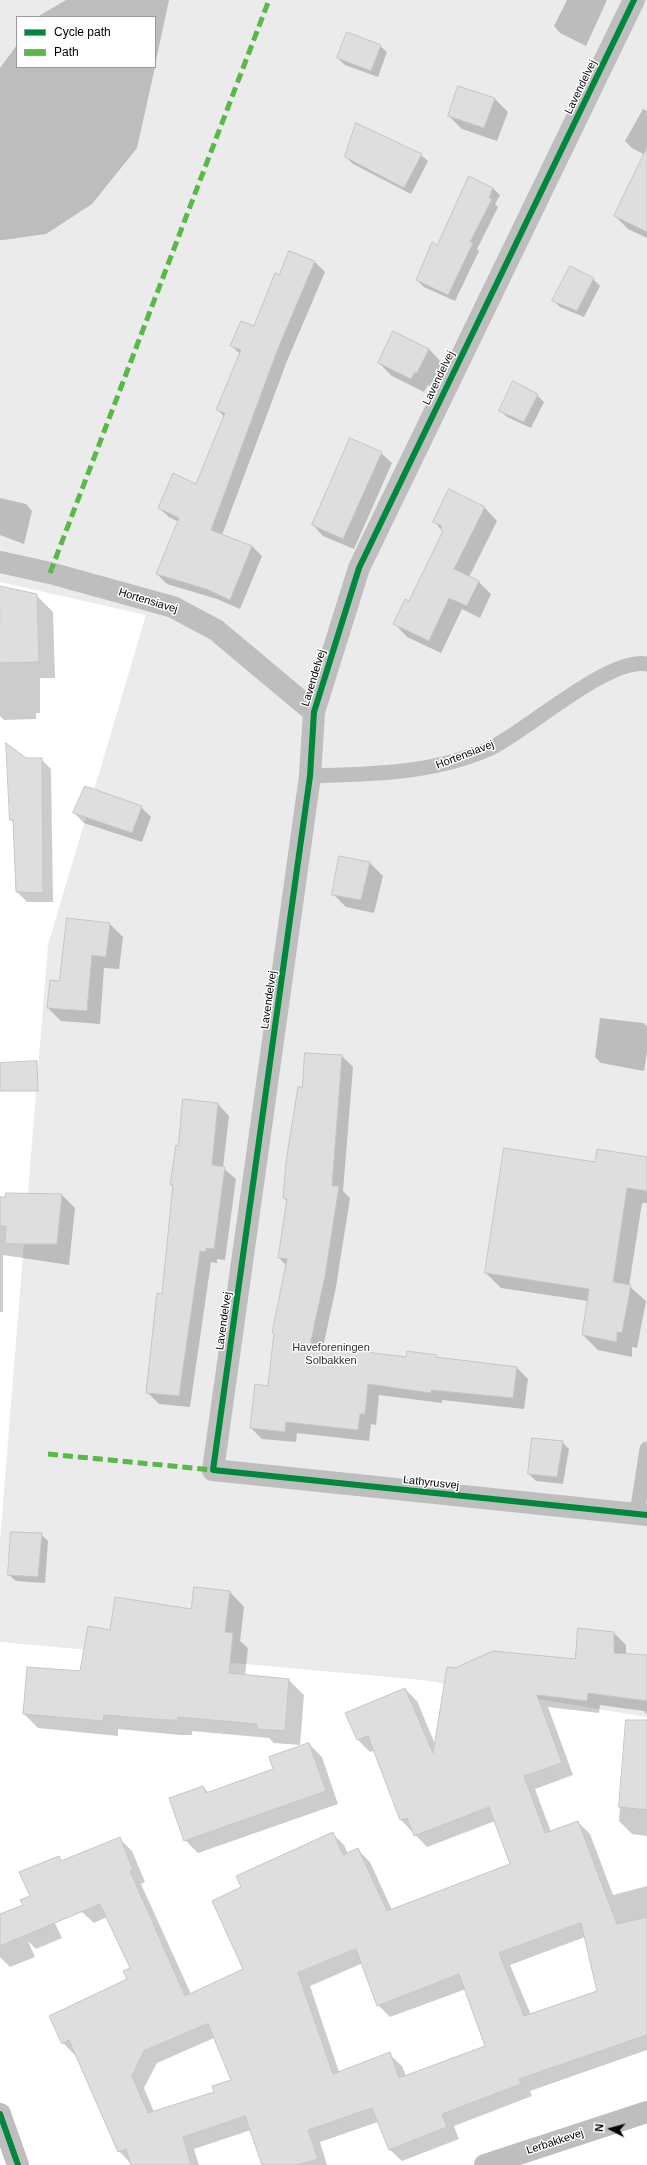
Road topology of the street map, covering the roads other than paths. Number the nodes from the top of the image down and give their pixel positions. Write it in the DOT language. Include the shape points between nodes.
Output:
graph roads {
  1 [pos="634,0"];
  2 [pos="0,562"];
  3 [pos="647,664"];
  4 [pos="314,712"];
  5 [pos="310,776"];
  6 [pos="647,1449"];
  7 [pos="213,1470"];
  8 [pos="642,1514"];
  9 [pos="647,2112"];
  10 [pos="0,2114"];
  11 [pos="18,2165"];
  12 [pos="485,2165"];
  1 -- 4 [label="street, Lavendelvej" via="359,568"];
  2 -- 4 [label="street, Hortensiavej" via="173,607 216,630"];
  3 -- 5 [label="lane, Hortensiavej" via="618,668 490,749 435,767 375,774"];
  4 -- 5 [label="street, Lavendelvej"];
  5 -- 7 [label="street, Lavendelvej"];
  6 -- 8 [label="lane"];
  7 -- 8 [label="street, Lathyrusvej"];
  9 -- 12 [label="street, Lerbakkevej"];
  10 -- 11 [label="street"];
}
